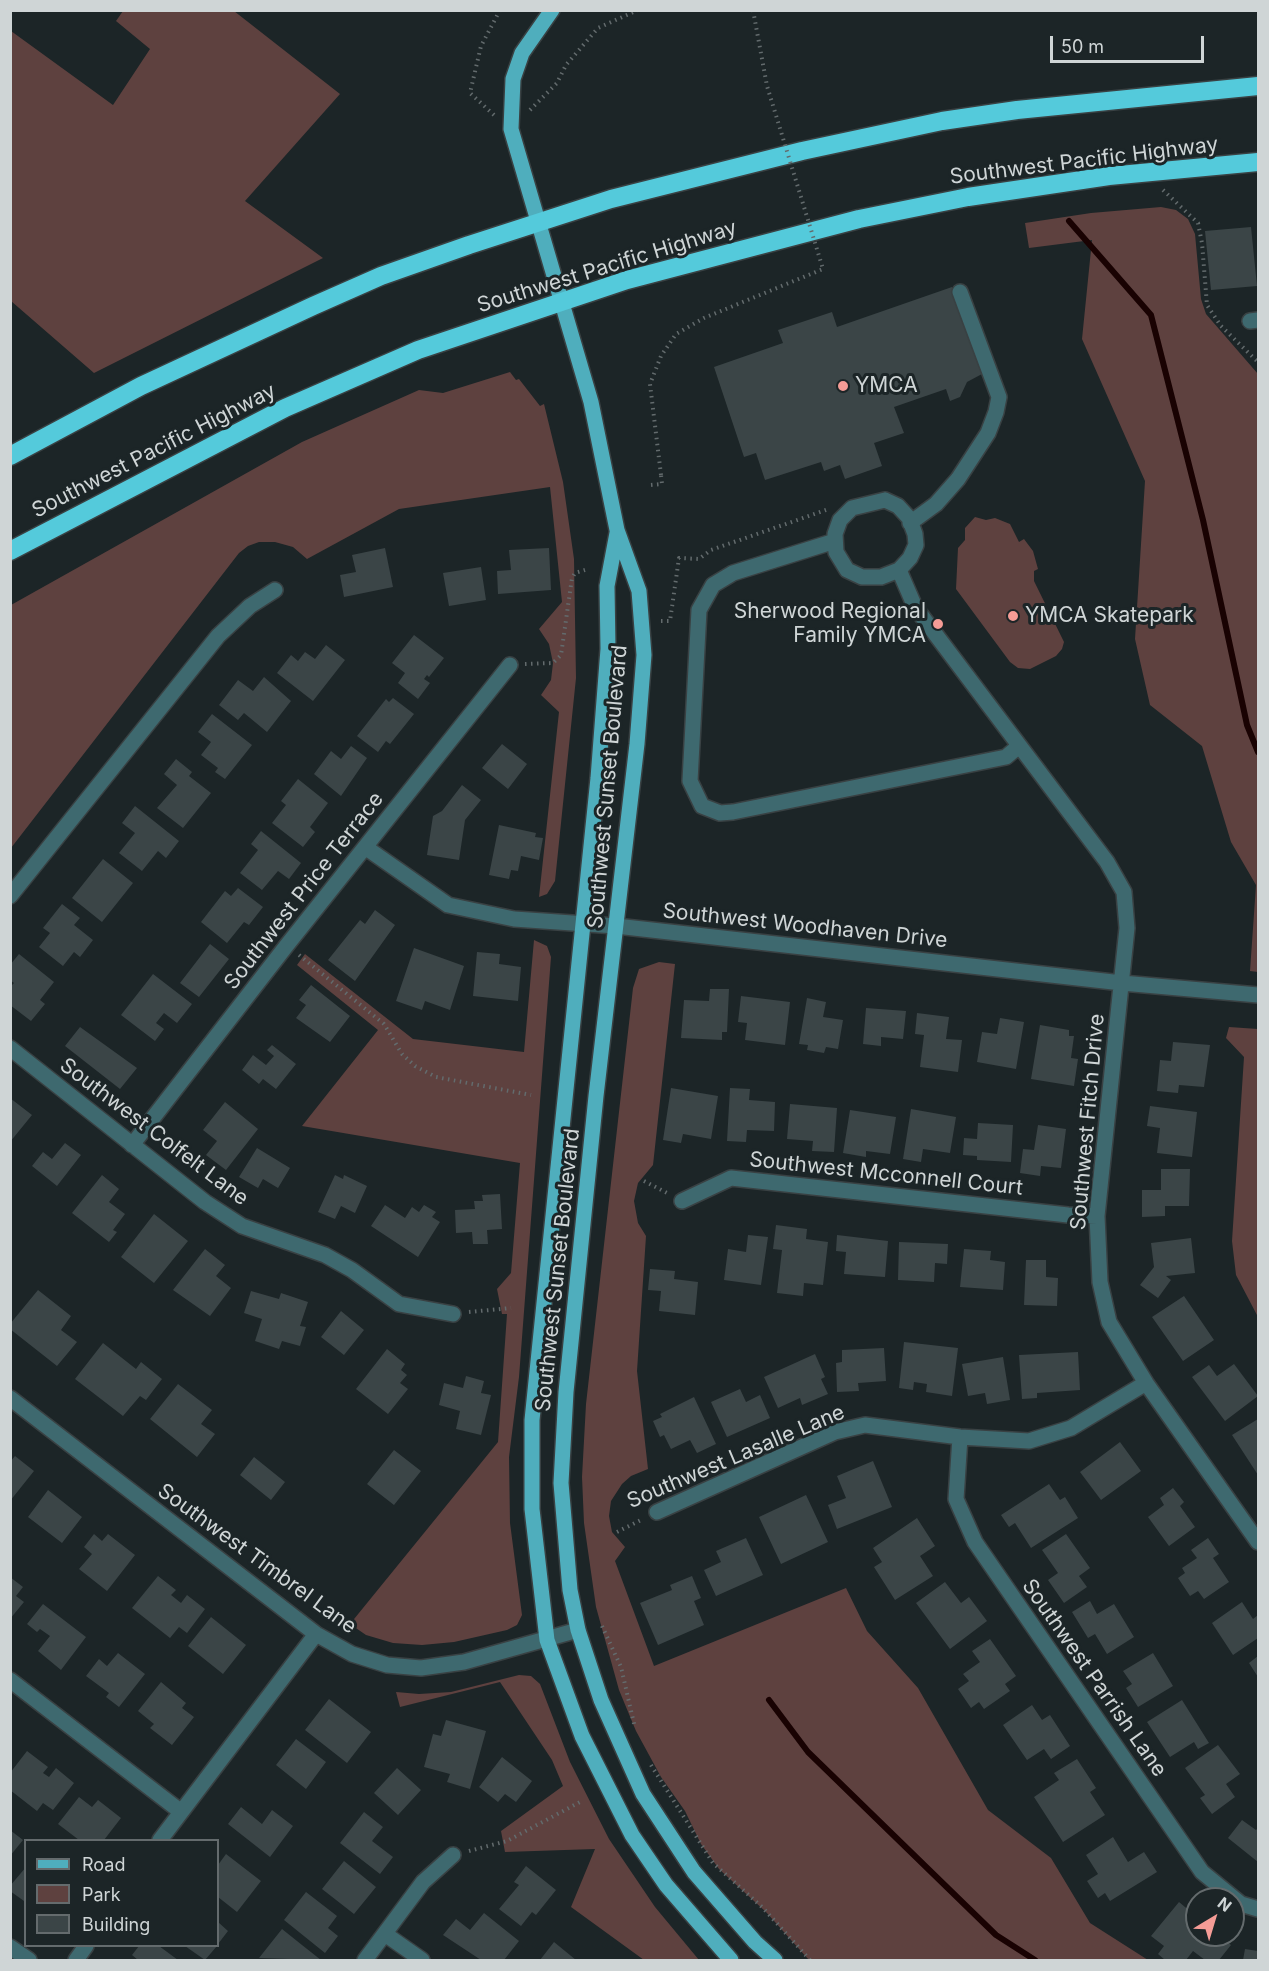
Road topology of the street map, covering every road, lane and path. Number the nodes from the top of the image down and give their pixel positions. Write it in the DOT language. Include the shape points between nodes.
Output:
graph roads {
  1 [pos="500,10"];
  2 [pos="552,10"];
  3 [pos="638,10"];
  4 [pos="753,10"];
  5 [pos="1258,86"];
  6 [pos="511,129"];
  7 [pos="1258,162"];
  8 [pos="1141,173"];
  9 [pos="537,223"];
  10 [pos="960,292"];
  11 [pos="561,302"];
  12 [pos="1258,362"];
  13 [pos="10,456"];
  14 [pos="651,485"];
  15 [pos="840,520"];
  16 [pos="910,523"];
  17 [pos="617,530"];
  18 [pos="835,541"];
  19 [pos="10,551"];
  20 [pos="585,570"];
  21 [pos="899,570"];
  22 [pos="275,590"];
  23 [pos="661,621"];
  24 [pos="510,665"];
  25 [pos="1020,746"];
  26 [pos="365,847"];
  27 [pos="10,896"];
  28 [pos="582,924"];
  29 [pos="616,926"];
  30 [pos="287,945"];
  31 [pos="1122,983"];
  32 [pos="1258,995"];
  33 [pos="10,1048"];
  34 [pos="531,1095"];
  35 [pos="132,1145"];
  36 [pos="644,1181"];
  37 [pos="682,1201"];
  38 [pos="1097,1216"];
  39 [pos="511,1308"];
  40 [pos="453,1314"];
  41 [pos="1146,1383"];
  42 [pos="10,1398"];
  43 [pos="960,1437"];
  44 [pos="657,1512"];
  45 [pos="617,1532"];
  46 [pos="1258,1542"];
  47 [pos="602,1626"];
  48 [pos="578,1630"];
  49 [pos="316,1634"];
  50 [pos="547,1640"];
  51 [pos="10,1680"];
  52 [pos="635,1731"];
  53 [pos="647,1756"];
  54 [pos="580,1803"];
  55 [pos="180,1811"];
  56 [pos="161,1839"];
  57 [pos="453,1855"];
  58 [pos="1258,1909"];
  59 [pos="386,1934"];
  60 [pos="10,1947"];
  61 [pos="85,1947"];
  62 [pos="29,1960"];
  63 [pos="76,1960"];
  64 [pos="365,1960"];
  65 [pos="422,1960"];
  66 [pos="731,1960"];
  67 [pos="775,1960"];
  68 [pos="810,1960"];
  1 -- 6 [label="path" via="481,46 470,93"];
  2 -- 6 [label="main road, Southwest Sunset Boulevard" via="522,53 513,79"];
  3 -- 6 [label="path" via="598,28 584,41 556,83"];
  4 -- 14 [label="path, bridge" via="767,86 823,268 704,318 676,334 661,356 650,384 662,484"];
  5 -- 9 [label="highway" via="1017,110 942,122 663,185"];
  6 -- 9 [label="main road, Southwest Sunset Boulevard"];
  7 -- 8 [label="highway, Southwest Pacific Highway"];
  8 -- 11 [label="highway, Southwest Pacific Highway" via="1032,186 860,219 693,262"];
  8 -- 12 [label="path" via="1198,223 1208,305 1221,326"];
  9 -- 11 [label="main road, Southwest Sunset Boulevard"];
  9 -- 13 [label="highway" via="381,276 313,306 141,386"];
  10 -- 16 [label="street" via="999,397 996,412 988,433 958,479 936,504"];
  11 -- 17 [label="main road, Southwest Sunset Boulevard" via="591,402"];
  11 -- 19 [label="highway, Southwest Pacific Highway" via="418,350 285,408"];
  15 -- 16 [label="street" via="852,508 885,501 898,506"];
  15 -- 18 [label="street"];
  15 -- 23 [label="path" via="825,510 711,550 699,559 679,558 670,621"];
  16 -- 21 [label="street" via="916,545"];
  17 -- 28 [label="main road, Southwest Sunset Boulevard" via="607,586 608,659"];
  17 -- 29 [label="main road, Southwest Sunset Boulevard" via="639,591 644,655 638,744"];
  18 -- 21 [label="street" via="836,552 847,570 862,577 881,577"];
  18 -- 25 [label="street" via="734,573 713,585 699,610 690,781 702,806 720,813 733,812 1006,757"];
  20 -- 24 [label="path" via="572,578 561,655 553,663"];
  21 -- 25 [label="street, Southwest Fitch Drive" via="915,607"];
  22 -- 27 [label="street" via="250,606 218,636"];
  24 -- 26 [label="street, Southwest Price Terrace"];
  25 -- 31 [label="street, Southwest Fitch Drive" via="1107,862 1124,892 1127,928"];
  26 -- 28 [label="street, Southwest Woodhaven Drive" via="448,905 514,919"];
  26 -- 30 [label="street, Southwest Price Terrace"];
  28 -- 29 [label="street, Southwest Woodhaven Drive"];
  28 -- 50 [label="main road, Southwest Sunset Boulevard" via="532,1420 532,1509"];
  29 -- 31 [label="street, Southwest Woodhaven Drive"];
  29 -- 48 [label="main road, Southwest Sunset Boulevard" via="563,1439 563,1521"];
  30 -- 34 [label="path" via="384,1024 402,1054 415,1066 436,1077"];
  30 -- 35 [label="street, Southwest Price Terrace"];
  31 -- 32 [label="street, Southwest Woodhaven Drive"];
  31 -- 38 [label="street, Southwest Fitch Drive"];
  33 -- 35 [label="street, Southwest Colfelt Lane"];
  35 -- 40 [label="street, Southwest Colfelt Lane" via="242,1226 325,1255 399,1304"];
  36 -- 37 [label="path"];
  37 -- 38 [label="street, Southwest Mcconnell Court" via="731,1178"];
  38 -- 41 [label="street, Southwest Fitch Drive" via="1100,1282 1110,1322"];
  39 -- 40 [label="path"];
  41 -- 43 [label="street, Southwest Lasalle Lane" via="1071,1428 1029,1441"];
  41 -- 46 [label="street, Southwest Fitch Drive"];
  42 -- 49 [label="street, Southwest Timbrel Lane"];
  43 -- 44 [label="street, Southwest Lasalle Lane" via="865,1425 836,1432"];
  43 -- 58 [label="street, Southwest Parrish Lane" via="956,1499 975,1542 1202,1872 1242,1904"];
  44 -- 45 [label="path, Southwest Lasalle Lane"];
  47 -- 52 [label="path" via="621,1667"];
  48 -- 50 [label="street, Southwest Timbrel Lane"];
  48 -- 67 [label="main road, Southwest Sunset Boulevard" via="611,1727 654,1812 694,1872"];
  49 -- 50 [label="street, Southwest Timbrel Lane" via="369,1660 421,1668 464,1662"];
  49 -- 55 [label="street"];
  50 -- 66 [label="main road, Southwest Sunset Boulevard" via="582,1736 616,1807 666,1885"];
  51 -- 55 [label="street"];
  53 -- 68 [label="path" via="713,1863 763,1908"];
  54 -- 57 [label="path" via="507,1841"];
  55 -- 56 [label="street"];
  57 -- 59 [label="street" via="423,1882"];
  59 -- 64 [label="street"];
  59 -- 65 [label="street"];
  60 -- 62 [label="street"];
  61 -- 63 [label="street"];
}
